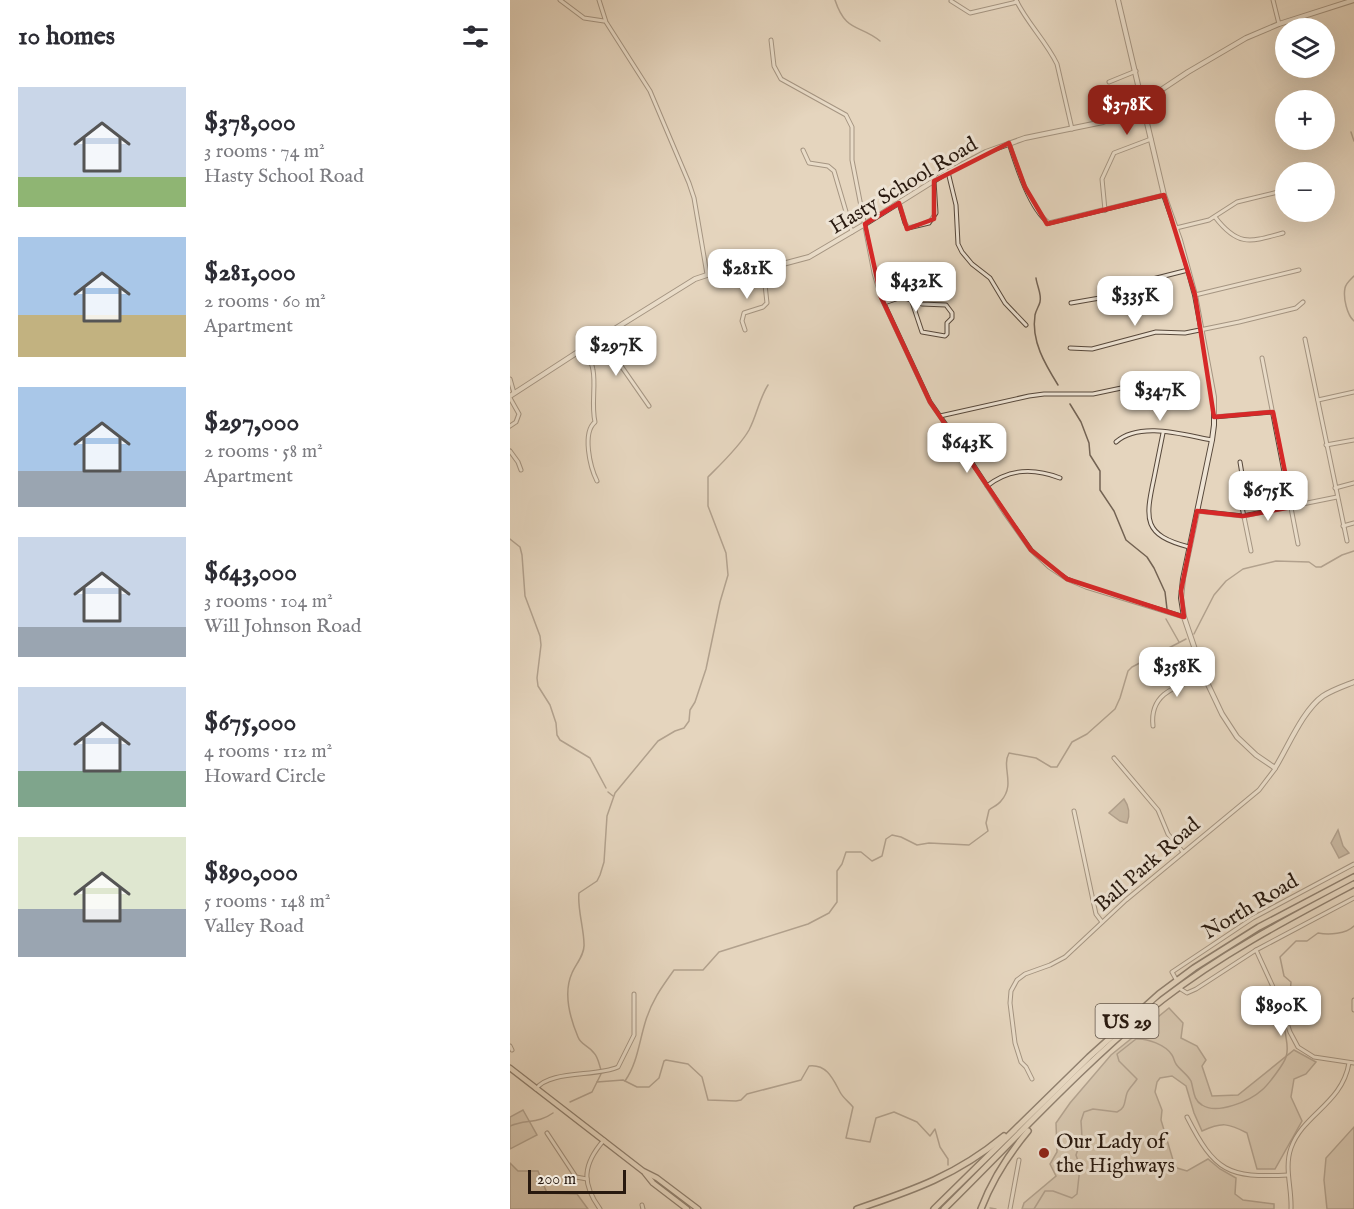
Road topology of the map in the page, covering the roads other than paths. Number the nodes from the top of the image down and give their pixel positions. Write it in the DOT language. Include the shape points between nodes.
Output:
graph roads {
  1 [pos="560,0"];
  2 [pos="599,0"];
  3 [pos="1118,0"];
  4 [pos="1273,0"];
  5 [pos="1354,0"];
  6 [pos="951,1"];
  7 [pos="1017,1"];
  8 [pos="1278,18"];
  9 [pos="1298,18"];
  10 [pos="606,22"];
  11 [pos="1275,26"];
  12 [pos="771,40"];
  13 [pos="1136,71"];
  14 [pos="1109,82"];
  15 [pos="1143,102"];
  16 [pos="1072,129"];
  17 [pos="1151,139"];
  18 [pos="1009,143"];
  19 [pos="803,150"];
  20 [pos="948,172"];
  21 [pos="934,181"];
  22 [pos="1275,193"];
  23 [pos="1164,195"];
  24 [pos="899,203"];
  25 [pos="1105,210"];
  26 [pos="1215,217"];
  27 [pos="866,224"];
  28 [pos="1176,228"];
  29 [pos="852,232"];
  30 [pos="1283,233"];
  31 [pos="763,266"];
  32 [pos="1188,270"];
  33 [pos="1299,270"];
  34 [pos="707,274"];
  35 [pos="1194,295"];
  36 [pos="911,298"];
  37 [pos="1303,302"];
  38 [pos="884,303"];
  39 [pos="1071,303"];
  40 [pos="1026,325"];
  41 [pos="745,330"];
  42 [pos="1202,330"];
  43 [pos="601,337"];
  44 [pos="1305,339"];
  45 [pos="584,348"];
  46 [pos="1070,348"];
  47 [pos="1262,358"];
  48 [pos="510,379"];
  49 [pos="1145,383"];
  50 [pos="1354,392"];
  51 [pos="511,396"];
  52 [pos="1317,400"];
  53 [pos="649,406"];
  54 [pos="1273,412"];
  55 [pos="940,416"];
  56 [pos="1214,417"];
  57 [pos="510,426"];
  58 [pos="1163,433"];
  59 [pos="1212,440"];
  60 [pos="1354,440"];
  61 [pos="1116,442"];
  62 [pos="1326,446"];
  63 [pos="510,451"];
  64 [pos="1240,462"];
  65 [pos="521,470"];
  66 [pos="1060,478"];
  67 [pos="597,481"];
  68 [pos="1354,483"];
  69 [pos="987,486"];
  70 [pos="1335,488"];
  71 [pos="1337,497"];
  72 [pos="1292,507"];
  73 [pos="1197,511"];
  74 [pos="1243,516"];
  75 [pos="1354,523"];
  76 [pos="1343,526"];
  77 [pos="1347,541"];
  78 [pos="1298,544"];
  79 [pos="1189,547"];
  80 [pos="1251,551"];
  81 [pos="1184,617"];
  82 [pos="1204,675"];
  83 [pos="1354,682"];
  84 [pos="1153,726"];
  85 [pos="1114,758"];
  86 [pos="1275,768"];
  87 [pos="1074,811"];
  88 [pos="1183,852"];
  89 [pos="1354,864"];
  90 [pos="1354,877"];
  91 [pos="1354,884"];
  92 [pos="1354,898"];
  93 [pos="1102,922"];
  94 [pos="1256,950"];
  95 [pos="1177,981"];
  96 [pos="1179,988"];
  97 [pos="634,994"];
  98 [pos="1354,1000"];
  99 [pos="1354,1010"];
  100 [pos="1349,1063"];
  101 [pos="1354,1063"];
  102 [pos="510,1068"];
  103 [pos="1032,1079"];
  104 [pos="536,1089"];
  105 [pos="1045,1109"];
  106 [pos="1033,1112"];
  107 [pos="1187,1117"];
  108 [pos="547,1133"];
  109 [pos="604,1140"];
  110 [pos="1019,1160"];
  111 [pos="643,1171"];
  112 [pos="1288,1174"];
  113 [pos="587,1179"];
  114 [pos="600,1209"];
  115 [pos="687,1209"];
  116 [pos="698,1209"];
  117 [pos="857,1209"];
  118 [pos="934,1209"];
  119 [pos="944,1209"];
  120 [pos="981,1209"];
  121 [pos="1010,1209"];
  122 [pos="1291,1209"];
  1 -- 10 [label="street" via="584,18"];
  2 -- 10 [label="street"];
  3 -- 13 [label="street"];
  4 -- 8 [label="street"];
  5 -- 9 [label="street, Hasty School Road"];
  6 -- 7 [label="street" via="970,13"];
  7 -- 16 [label="street" via="1057,64"];
  10 -- 34 [label="street" via="650,91 689,183"];
  11 -- 15 [label="street, Hasty School Road" via="1224,50"];
  12 -- 27 [label="street" via="774,66 781,79 846,115 850,121 852,160"];
  13 -- 14 [label="street"];
  13 -- 15 [label="street"];
  15 -- 16 [label="street, Hasty School Road" via="1114,118"];
  15 -- 17 [label="street"];
  16 -- 18 [label="street, Hasty School Road"];
  17 -- 23 [label="street"];
  17 -- 25 [label="street" via="1114,153 1102,179"];
  18 -- 20 [label="street, Hasty School Road"];
  18 -- 25 [label="street" via="1025,187 1047,222"];
  19 -- 29 [label="street" via="806,162 834,171"];
  20 -- 21 [label="street, Hasty School Road"];
  20 -- 40 [label="street" via="962,252 990,278 1005,303"];
  21 -- 24 [label="street, Hasty School Road"];
  21 -- 24 [label="street" via="936,213 929,223 908,228"];
  22 -- 26 [label="street" via="1237,202"];
  23 -- 25 [label="street"];
  23 -- 28 [label="street"];
  24 -- 27 [label="street, Hasty School Road"];
  26 -- 28 [label="street"];
  26 -- 30 [label="street" via="1226,231 1241,239"];
  27 -- 29 [label="street, Hasty School Road"];
  27 -- 38 [label="street" via="873,273"];
  28 -- 32 [label="street"];
  29 -- 31 [label="street, Hasty School Road" via="808,257"];
  31 -- 34 [label="street, Hasty School Road"];
  31 -- 41 [label="street" via="767,303 744,313"];
  32 -- 35 [label="street"];
  32 -- 39 [label="street" via="1137,284 1117,295"];
  33 -- 35 [label="street"];
  34 -- 43 [label="street, Hasty School Road"];
  35 -- 42 [label="street"];
  36 -- 36 [label="street" via="922,332 945,336 952,318 946,305 922,304"];
  36 -- 38 [label="street"];
  37 -- 42 [label="street" via="1296,308"];
  38 -- 55 [label="street"];
  42 -- 46 [label="street" via="1156,332 1092,349"];
  42 -- 56 [label="street"];
  43 -- 45 [label="street, Hasty School Road"];
  43 -- 53 [label="street"];
  44 -- 52 [label="street"];
  45 -- 51 [label="street, Hasty School Road"];
  45 -- 67 [label="street" via="594,375 595,422 587,436"];
  47 -- 54 [label="street"];
  48 -- 51 [label="street"];
  49 -- 55 [label="street" via="1093,394 1029,396"];
  50 -- 52 [label="street"];
  51 -- 57 [label="street" via="519,414"];
  52 -- 62 [label="street"];
  54 -- 56 [label="street"];
  54 -- 72 [label="street"];
  55 -- 69 [label="street"];
  56 -- 59 [label="street"];
  58 -- 59 [label="street"];
  58 -- 61 [label="street" via="1130,434"];
  58 -- 79 [label="street" via="1149,500 1149,519 1162,537"];
  59 -- 73 [label="street"];
  60 -- 62 [label="street"];
  62 -- 70 [label="street"];
  63 -- 65 [label="street"];
  64 -- 74 [label="street"];
  66 -- 69 [label="street" via="1019,471"];
  68 -- 70 [label="street"];
  69 -- 81 [label="street" via="1031,550 1067,579"];
  70 -- 71 [label="street"];
  71 -- 72 [label="street"];
  71 -- 76 [label="street"];
  72 -- 74 [label="street"];
  72 -- 78 [label="street"];
  73 -- 74 [label="street"];
  73 -- 79 [label="street"];
  74 -- 80 [label="street"];
  75 -- 76 [label="street"];
  76 -- 77 [label="street"];
  79 -- 81 [label="street" via="1181,591"];
  81 -- 82 [label="street"];
  82 -- 84 [label="street" via="1163,694 1155,705"];
  82 -- 86 [label="street" via="1237,737"];
  83 -- 86 [label="street, Ball Park Road" via="1314,703"];
  85 -- 88 [label="street" via="1158,810 1168,834"];
  86 -- 88 [label="street, Ball Park Road" via="1259,790"];
  87 -- 93 [label="street" via="1096,914"];
  88 -- 93 [label="street, Ball Park Road"];
  89 -- 95 [label="street, North Road" via="1234,929 1172,972"];
  90 -- 95 [label="highway, US 29" via="1259,927"];
  91 -- 96 [label="highway, US 29" via="1264,933"];
  92 -- 94 [label="street"];
  93 -- 103 [label="street, Ball Park Road" via="1065,957 1022,976 1013,986 1010,1003 1014,1043"];
  94 -- 96 [label="street" via="1196,989 1187,993"];
  94 -- 100 [label="street" via="1298,1047 1314,1057"];
  95 -- 106 [label="highway, US 29" via="1116,1031"];
  96 -- 105 [label="highway, US 29" via="1111,1045"];
  97 -- 104 [label="street" via="634,1035 618,1066 545,1080"];
  98 -- 99 [label="street"];
  100 -- 101 [label="street"];
  100 -- 112 [label="street" via="1339,1091 1296,1137 1290,1150"];
  102 -- 104 [label="main road"];
  104 -- 109 [label="main road"];
  105 -- 119 [label="highway, US 29"];
  105 -- 120 [label="highway" via="1003,1164"];
  106 -- 117 [label="highway" via="958,1169 934,1182"];
  106 -- 118 [label="highway, US 29"];
  107 -- 112 [label="street" via="1209,1155 1233,1173"];
  108 -- 113 [label="street" via="572,1172"];
  109 -- 111 [label="main road"];
  109 -- 113 [label="street" via="590,1159"];
  110 -- 121 [label="street"];
  111 -- 115 [label="main road"];
  111 -- 116 [label="main road"];
  112 -- 122 [label="street"];
  113 -- 114 [label="street"];
}
